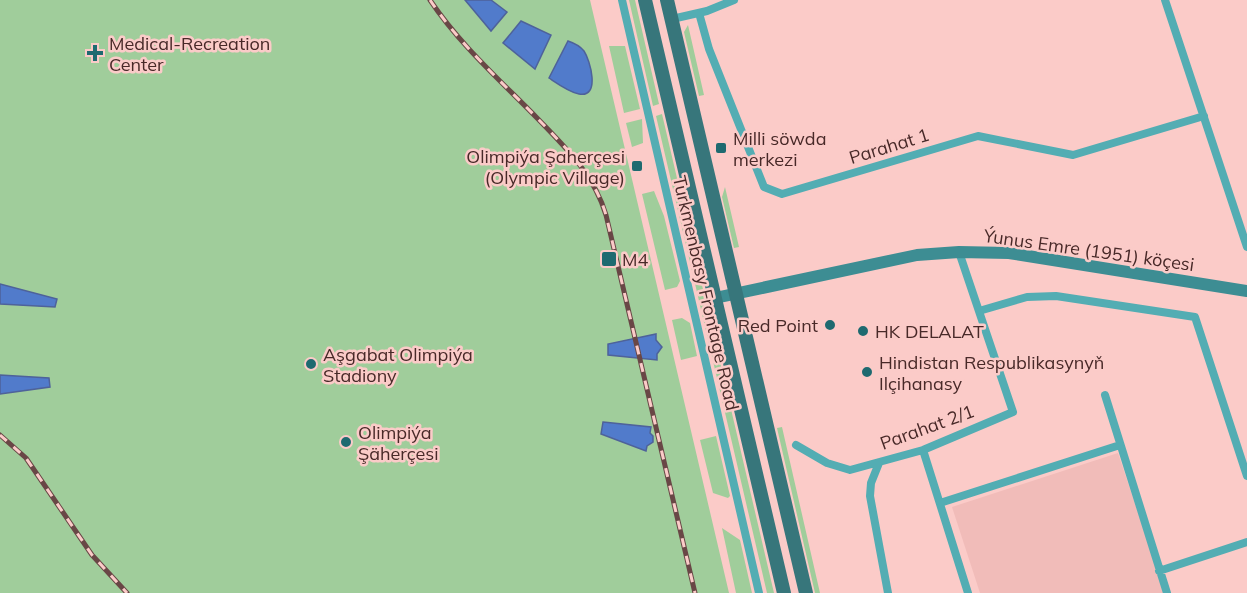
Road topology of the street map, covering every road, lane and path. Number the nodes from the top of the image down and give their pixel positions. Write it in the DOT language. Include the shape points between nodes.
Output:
graph roads {
  1 [pos="622,0"];
  2 [pos="645,0"];
  3 [pos="667,0"];
  4 [pos="734,0"];
  5 [pos="1165,0"];
  6 [pos="699,13"];
  7 [pos="672,19"];
  8 [pos="1203,116"];
  9 [pos="1247,247"];
  10 [pos="959,252"];
  11 [pos="1247,291"];
  12 [pos="736,295"];
  13 [pos="715,298"];
  14 [pos="979,311"];
  15 [pos="1105,395"];
  16 [pos="796,445"];
  17 [pos="1120,445"];
  18 [pos="923,450"];
  19 [pos="879,463"];
  20 [pos="1247,477"];
  21 [pos="940,502"];
  22 [pos="1247,542"];
  23 [pos="1159,571"];
  24 [pos="759,593"];
  25 [pos="784,593"];
  26 [pos="806,593"];
  27 [pos="888,593"];
  28 [pos="968,593"];
  29 [pos="1167,593"];
  1 -- 24 [label="street, Turkmenbasy Frontage Road"];
  2 -- 13 [label="main road"];
  3 -- 7 [label="main road"];
  4 -- 6 [label="street"];
  5 -- 8 [label="street"];
  6 -- 7 [label="street"];
  6 -- 8 [label="street, Parahat 1" via="709,49 765,187 782,194 978,136 1073,156"];
  7 -- 12 [label="main road"];
  8 -- 9 [label="street"];
  10 -- 11 [label="street, Ýunus Emre (1951) köçesi" via="1009,253"];
  10 -- 12 [label="street, Ýunus Emre (1951) köçesi" via="917,255"];
  10 -- 14 [label="street, Parahat 2/1"];
  12 -- 13 [label="street, Ýunus Emre (1951) köçesi"];
  12 -- 26 [label="main road"];
  13 -- 25 [label="main road"];
  14 -- 18 [label="street, Parahat 2/1" via="1013,412"];
  14 -- 20 [label="street" via="1028,297 1056,296 1195,316"];
  15 -- 17 [label="street"];
  16 -- 19 [label="street, Parahat 2/1" via="827,463 850,470"];
  17 -- 21 [label="street"];
  17 -- 23 [label="street"];
  18 -- 19 [label="street, Parahat 2/1"];
  18 -- 21 [label="street"];
  19 -- 27 [label="street" via="870,496"];
  21 -- 28 [label="street"];
  22 -- 23 [label="street"];
  23 -- 29 [label="street"];
}
